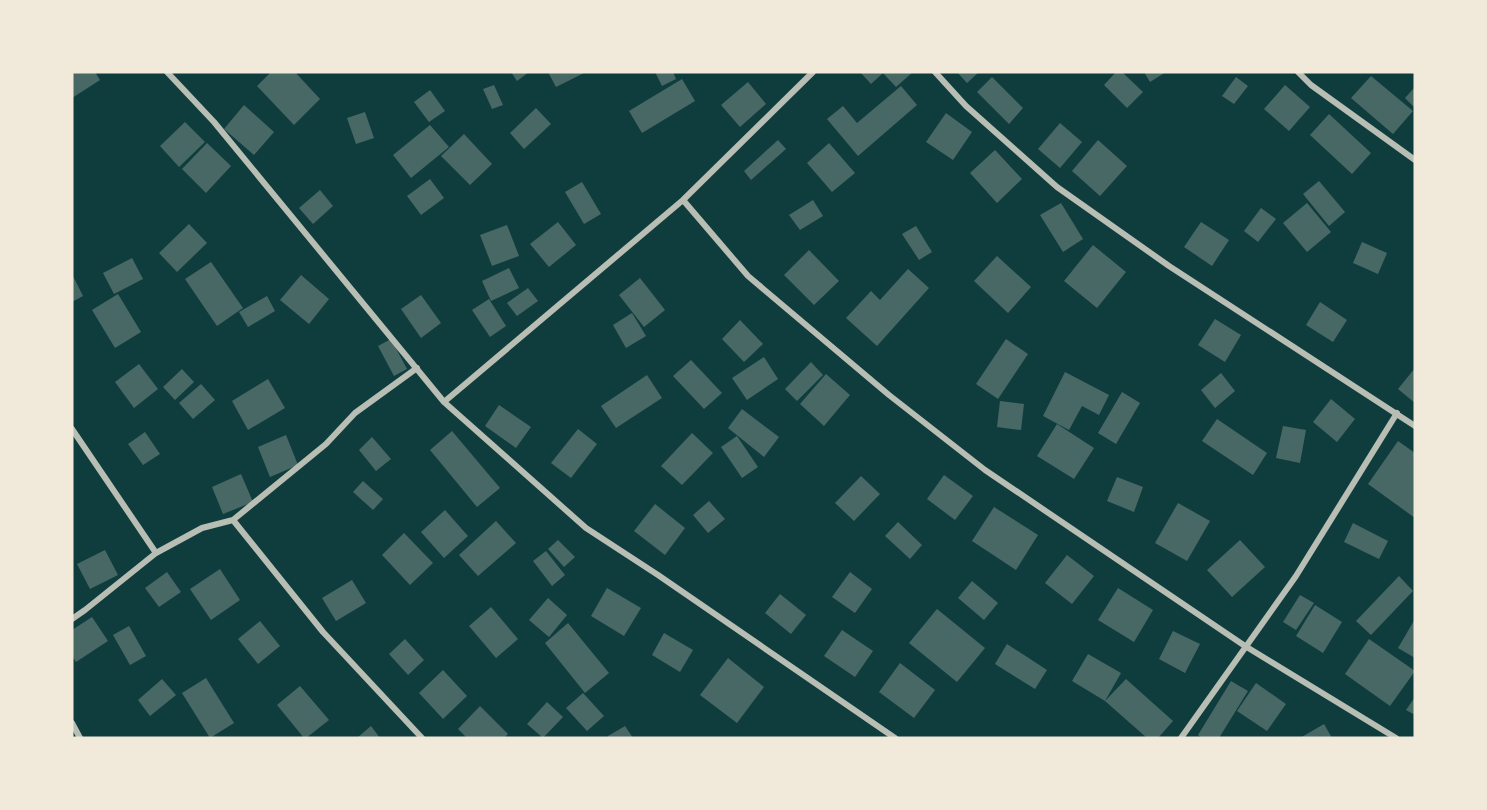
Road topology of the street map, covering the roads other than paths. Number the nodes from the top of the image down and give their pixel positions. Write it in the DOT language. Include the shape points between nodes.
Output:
graph roads {
  1 [pos="167,72"];
  2 [pos="813,72"];
  3 [pos="935,72"];
  4 [pos="1298,72"];
  5 [pos="1415,160"];
  6 [pos="683,200"];
  7 [pos="417,368"];
  8 [pos="444,402"];
  9 [pos="1397,413"];
  10 [pos="1415,426"];
  11 [pos="72,429"];
  12 [pos="233,520"];
  13 [pos="156,553"];
  14 [pos="72,619"];
  15 [pos="1245,646"];
  16 [pos="72,723"];
  17 [pos="80,738"];
  18 [pos="422,738"];
  19 [pos="895,738"];
  20 [pos="1181,738"];
  21 [pos="1396,738"];
  1 -- 7 [label="street" via="214,122"];
  2 -- 6 [label="street"];
  3 -- 9 [label="street" via="966,106 1057,187 1169,266"];
  4 -- 5 [label="street" via="1311,86"];
  6 -- 8 [label="street"];
  6 -- 15 [label="street" via="748,276 889,396 985,471"];
  7 -- 8 [label="street"];
  7 -- 12 [label="street" via="355,413 326,444"];
  8 -- 19 [label="street" via="586,528"];
  9 -- 10 [label="street"];
  9 -- 15 [label="street" via="1296,576"];
  11 -- 13 [label="street"];
  12 -- 13 [label="street" via="202,528"];
  12 -- 18 [label="street" via="323,632"];
  13 -- 14 [label="street"];
  15 -- 20 [label="street"];
  15 -- 21 [label="street"];
  16 -- 17 [label="street"];
}
